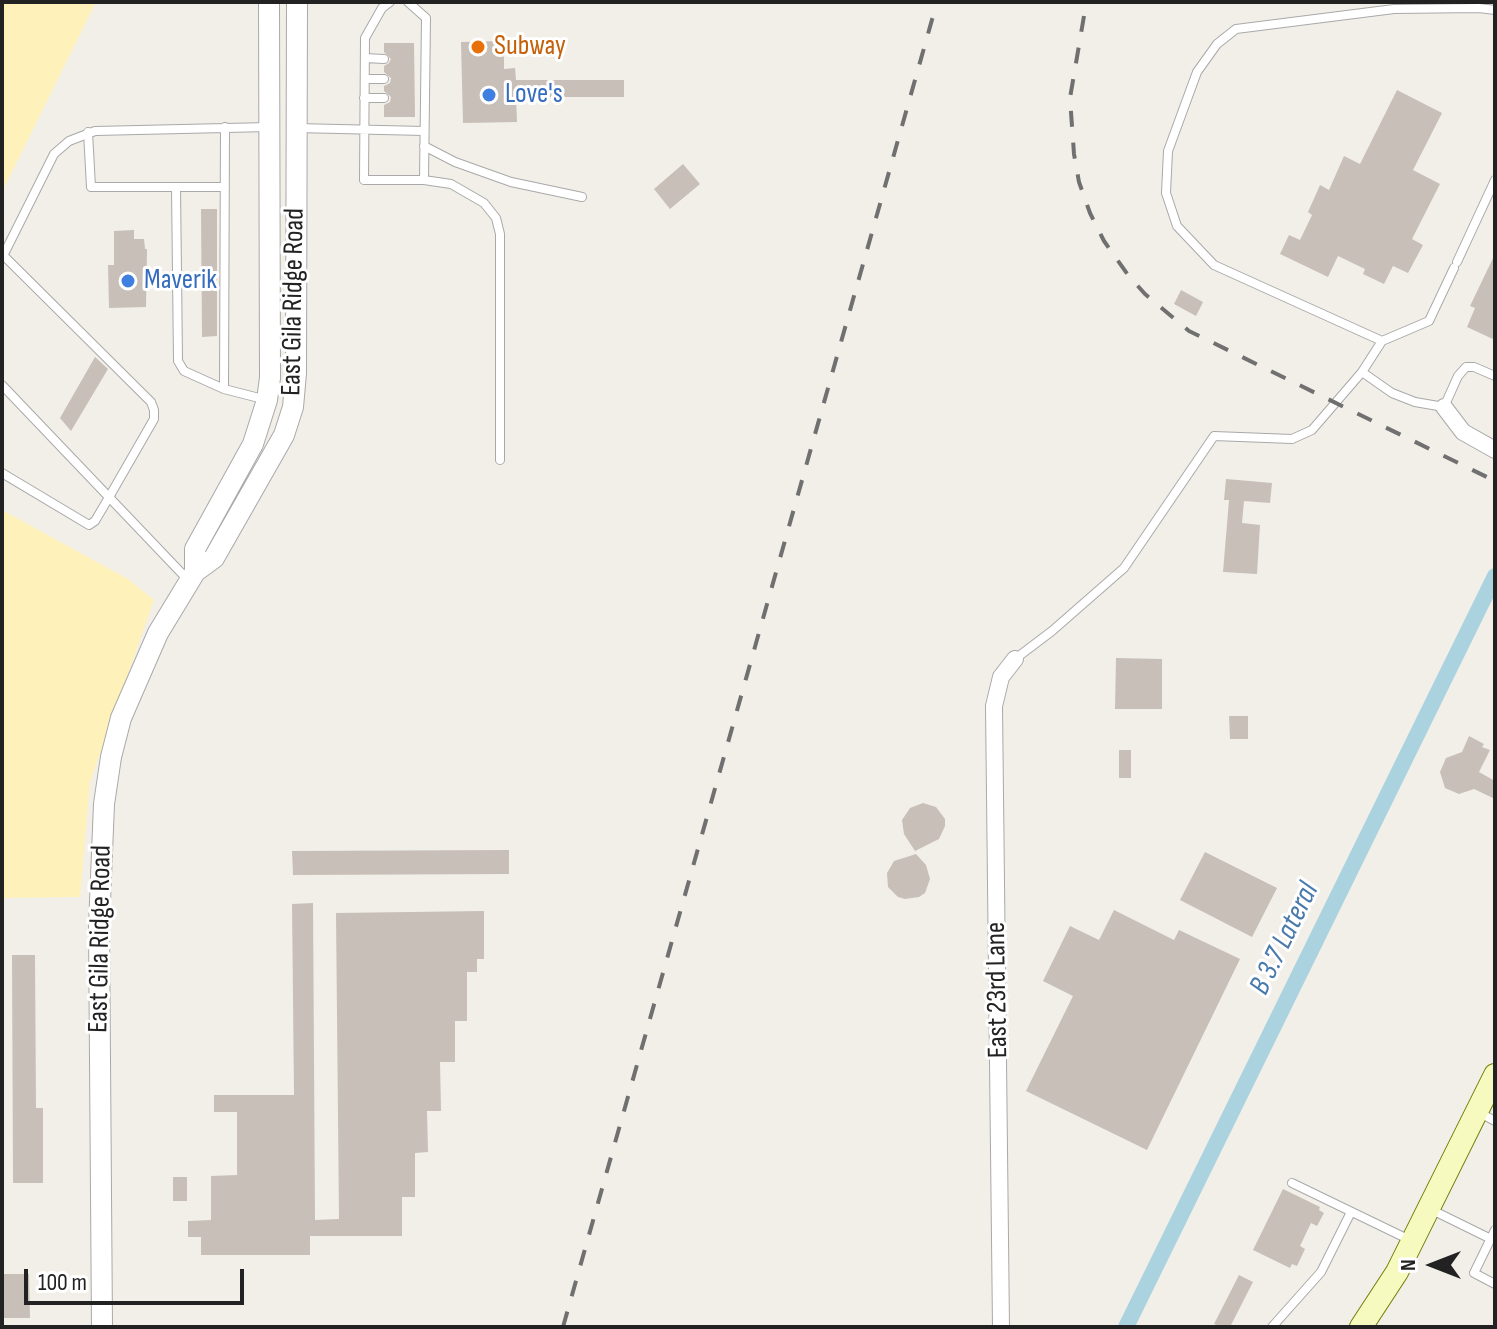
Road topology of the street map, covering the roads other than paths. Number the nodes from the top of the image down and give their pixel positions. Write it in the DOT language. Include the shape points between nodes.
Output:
graph roads {
  1 [pos="269,2"];
  2 [pos="297,2"];
  3 [pos="390,2"];
  4 [pos="408,2"];
  5 [pos="1495,10"];
  6 [pos="365,58"];
  7 [pos="384,59"];
  8 [pos="414,59"];
  9 [pos="425,59"];
  10 [pos="365,79"];
  11 [pos="384,79"];
  12 [pos="364,98"];
  13 [pos="384,98"];
  14 [pos="225,127"];
  15 [pos="270,127"];
  16 [pos="295,128"];
  17 [pos="364,130"];
  18 [pos="424,131"];
  19 [pos="88,132"];
  20 [pos="424,146"];
  21 [pos="424,180"];
  22 [pos="1495,180"];
  23 [pos="176,187"];
  24 [pos="225,187"];
  25 [pos="582,197"];
  26 [pos="3,257"];
  27 [pos="1382,341"];
  28 [pos="1362,372"];
  29 [pos="1495,376"];
  30 [pos="2,385"];
  31 [pos="224,389"];
  32 [pos="267,400"];
  33 [pos="1444,407"];
  34 [pos="1495,450"];
  35 [pos="500,460"];
  36 [pos="2,473"];
  37 [pos="108,499"];
  38 [pos="192,577"];
  39 [pos="1015,659"];
  40 [pos="1495,1075"];
  41 [pos="1486,1117"];
  42 [pos="1292,1183"];
  43 [pos="1430,1208"];
  44 [pos="1351,1212"];
  45 [pos="1493,1234"];
  46 [pos="1413,1242"];
  47 [pos="1495,1284"];
  48 [pos="102,1327"];
  49 [pos="1001,1327"];
  50 [pos="1272,1327"];
  51 [pos="1361,1327"];
  1 -- 15 [label="street, East Gila Ridge Road"];
  2 -- 16 [label="street, East Gila Ridge Road"];
  3 -- 6 [label="lane" via="365,38"];
  4 -- 9 [label="lane" via="426,18"];
  5 -- 27 [label="lane" via="1394,9 1236,29 1197,72 1168,151 1166,193 1177,226 1214,265"];
  6 -- 7 [label="lane"];
  6 -- 10 [label="lane"];
  8 -- 9 [label="lane"];
  9 -- 18 [label="lane" via="419,80"];
  10 -- 11 [label="lane"];
  10 -- 12 [label="lane"];
  12 -- 13 [label="lane"];
  12 -- 17 [label="lane"];
  14 -- 15 [label="lane"];
  14 -- 19 [label="lane"];
  14 -- 24 [label="lane"];
  15 -- 32 [label="street, East Gila Ridge Road"];
  16 -- 17 [label="lane"];
  16 -- 38 [label="street, East Gila Ridge Road" via="293,407 284,435 214,558"];
  17 -- 18 [label="lane"];
  17 -- 21 [label="lane" via="364,180"];
  18 -- 20 [label="lane"];
  19 -- 23 [label="lane" via="91,187"];
  19 -- 26 [label="lane" via="54,154"];
  20 -- 21 [label="lane"];
  20 -- 25 [label="lane" via="511,182"];
  21 -- 35 [label="lane" via="451,184 484,203 496,218"];
  22 -- 27 [label="lane" via="1429,321"];
  23 -- 24 [label="lane"];
  23 -- 31 [label="lane" via="178,361 184,371"];
  24 -- 31 [label="lane"];
  26 -- 37 [label="lane" via="151,402 154,419"];
  27 -- 28 [label="lane"];
  28 -- 33 [label="lane" via="1392,393"];
  28 -- 39 [label="lane" via="1312,430 1292,439 1214,436 1124,568"];
  29 -- 33 [label="lane" via="1466,367"];
  30 -- 37 [label="lane"];
  31 -- 32 [label="lane"];
  32 -- 38 [label="street, East Gila Ridge Road" via="253,444 195,549"];
  33 -- 34 [label="street" via="1463,432"];
  36 -- 37 [label="lane" via="89,525"];
  37 -- 38 [label="lane"];
  38 -- 48 [label="street, East Gila Ridge Road" via="158,633 121,718 104,804 99,926"];
  39 -- 49 [label="street, East 23rd Lane" via="1001,677 994,706"];
  40 -- 41 [label="main road"];
  41 -- 43 [label="main road"];
  42 -- 44 [label="lane"];
  43 -- 45 [label="lane"];
  43 -- 46 [label="main road"];
  44 -- 46 [label="lane"];
  44 -- 50 [label="lane" via="1321,1272"];
  45 -- 47 [label="lane" via="1474,1273"];
  46 -- 51 [label="main road"];
}
